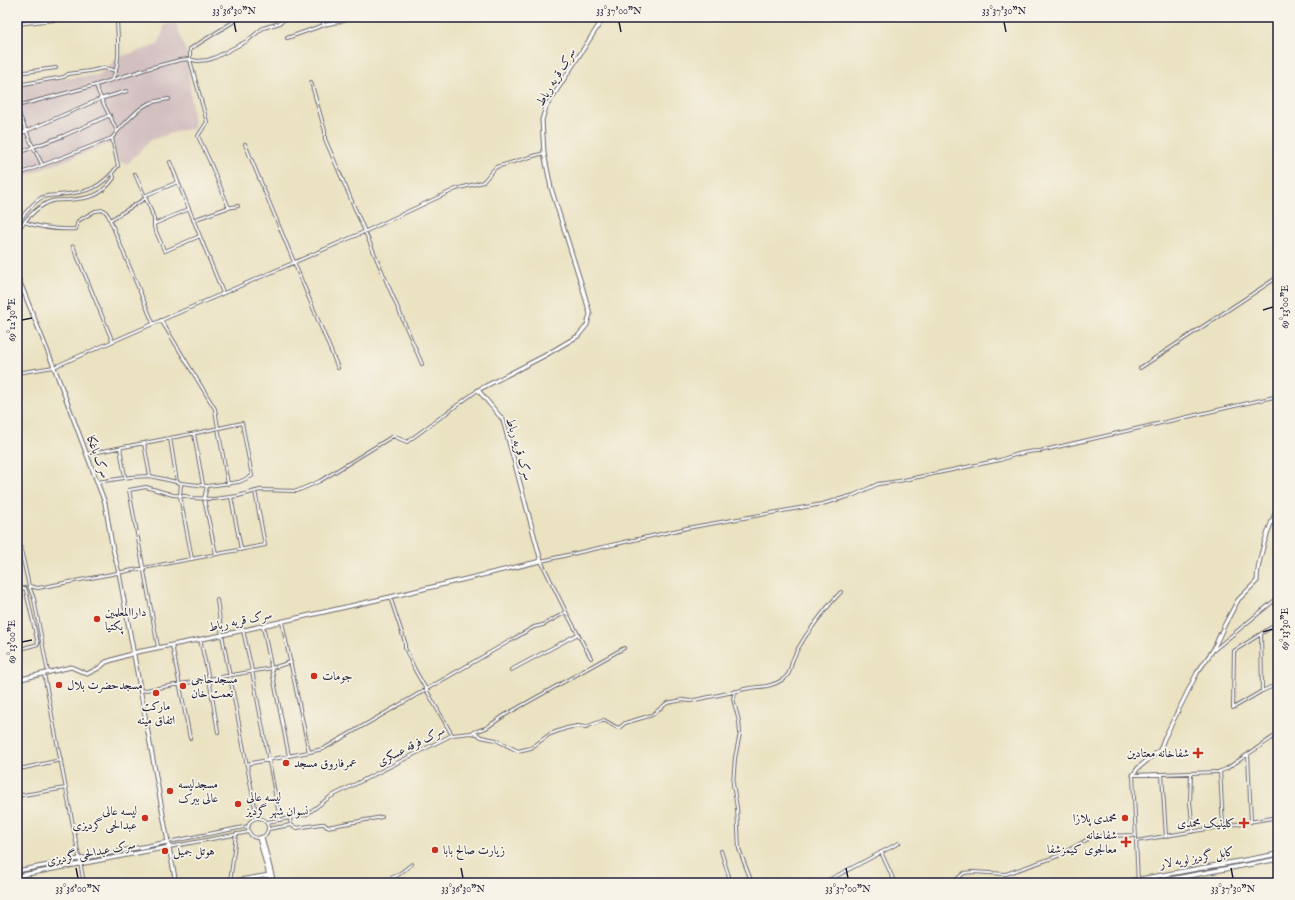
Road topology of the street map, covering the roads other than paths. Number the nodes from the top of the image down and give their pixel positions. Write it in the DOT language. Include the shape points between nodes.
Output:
graph roads {
  1 [pos="81,17"];
  2 [pos="117,17"];
  3 [pos="241,17"];
  4 [pos="288,17"];
  5 [pos="320,17"];
  6 [pos="356,17"];
  7 [pos="604,17"];
  8 [pos="17,24"];
  9 [pos="324,25"];
  10 [pos="287,38"];
  11 [pos="190,60"];
  12 [pos="56,68"];
  13 [pos="116,72"];
  14 [pos="17,73"];
  15 [pos="111,80"];
  16 [pos="311,82"];
  17 [pos="17,85"];
  18 [pos="96,85"];
  19 [pos="127,91"];
  20 [pos="100,98"];
  21 [pos="169,99"];
  22 [pos="17,107"];
  23 [pos="110,115"];
  24 [pos="27,130"];
  25 [pos="117,131"];
  26 [pos="17,135"];
  27 [pos="112,138"];
  28 [pos="245,144"];
  29 [pos="33,147"];
  30 [pos="544,153"];
  31 [pos="17,154"];
  32 [pos="170,162"];
  33 [pos="42,164"];
  34 [pos="112,174"];
  35 [pos="135,174"];
  36 [pos="17,175"];
  37 [pos="178,182"];
  38 [pos="145,197"];
  39 [pos="238,206"];
  40 [pos="229,208"];
  41 [pos="189,209"];
  42 [pos="110,220"];
  43 [pos="193,220"];
  44 [pos="24,222"];
  45 [pos="17,223"];
  46 [pos="154,224"];
  47 [pos="17,231"];
  48 [pos="364,232"];
  49 [pos="200,236"];
  50 [pos="73,246"];
  51 [pos="294,262"];
  52 [pos="17,275"];
  53 [pos="1278,277"];
  54 [pos="223,293"];
  55 [pos="161,320"];
  56 [pos="153,323"];
  57 [pos="112,340"];
  58 [pos="422,364"];
  59 [pos="54,367"];
  60 [pos="338,368"];
  61 [pos="1140,368"];
  62 [pos="17,373"];
  63 [pos="478,390"];
  64 [pos="1278,396"];
  65 [pos="218,428"];
  66 [pos="194,434"];
  67 [pos="170,438"];
  68 [pos="144,443"];
  69 [pos="120,448"];
  70 [pos="87,454"];
  71 [pos="150,476"];
  72 [pos="125,477"];
  73 [pos="97,482"];
  74 [pos="177,482"];
  75 [pos="181,483"];
  76 [pos="228,484"];
  77 [pos="203,485"];
  78 [pos="207,486"];
  79 [pos="255,491"];
  80 [pos="180,496"];
  81 [pos="231,497"];
  82 [pos="204,499"];
  83 [pos="1278,507"];
  84 [pos="17,532"];
  85 [pos="241,549"];
  86 [pos="216,554"];
  87 [pos="192,559"];
  88 [pos="540,561"];
  89 [pos="143,567"];
  90 [pos="118,573"];
  91 [pos="29,586"];
  92 [pos="17,590"];
  93 [pos="841,592"];
  94 [pos="390,597"];
  95 [pos="217,600"];
  96 [pos="1278,611"];
  97 [pos="566,612"];
  98 [pos="282,621"];
  99 [pos="1278,623"];
  100 [pos="263,625"];
  101 [pos="242,629"];
  102 [pos="222,634"];
  103 [pos="578,634"];
  104 [pos="1261,634"];
  105 [pos="200,638"];
  106 [pos="171,644"];
  107 [pos="158,647"];
  108 [pos="624,648"];
  109 [pos="17,650"];
  110 [pos="1213,650"];
  111 [pos="133,654"];
  112 [pos="591,658"];
  113 [pos="291,662"];
  114 [pos="272,668"];
  115 [pos="17,670"];
  116 [pos="512,670"];
  117 [pos="252,671"];
  118 [pos="46,673"];
  119 [pos="230,675"];
  120 [pos="18,679"];
  121 [pos="209,679"];
  122 [pos="179,684"];
  123 [pos="1278,684"];
  124 [pos="426,688"];
  125 [pos="140,691"];
  126 [pos="735,691"];
  127 [pos="1262,692"];
  128 [pos="218,732"];
  129 [pos="471,733"];
  130 [pos="1278,734"];
  131 [pos="452,735"];
  132 [pos="190,738"];
  133 [pos="309,752"];
  134 [pos="1248,754"];
  135 [pos="289,756"];
  136 [pos="61,760"];
  137 [pos="268,760"];
  138 [pos="247,764"];
  139 [pos="17,768"];
  140 [pos="1220,771"];
  141 [pos="1191,773"];
  142 [pos="1162,774"];
  143 [pos="1133,775"];
  144 [pos="66,788"];
  145 [pos="17,796"];
  146 [pos="382,817"];
  147 [pos="1278,817"];
  148 [pos="257,818"];
  149 [pos="290,818"];
  150 [pos="280,820"];
  151 [pos="267,822"];
  152 [pos="1251,822"];
  153 [pos="291,825"];
  154 [pos="248,826"];
  155 [pos="1223,826"];
  156 [pos="268,829"];
  157 [pos="1193,831"];
  158 [pos="249,832"];
  159 [pos="236,834"];
  160 [pos="1136,836"];
  161 [pos="1166,837"];
  162 [pos="261,838"];
  163 [pos="1136,841"];
  164 [pos="168,842"];
  165 [pos="898,843"];
  166 [pos="169,847"];
  167 [pos="721,852"];
  168 [pos="882,852"];
  169 [pos="1278,854"];
  170 [pos="79,859"];
  171 [pos="1278,860"];
  172 [pos="80,864"];
  173 [pos="412,864"];
  174 [pos="17,871"];
  175 [pos="269,875"];
  176 [pos="17,876"];
  177 [pos="1138,881"];
  178 [pos="231,882"];
  179 [pos="84,883"];
  180 [pos="176,883"];
  181 [pos="223,883"];
  182 [pos="271,883"];
  183 [pos="274,883"];
  184 [pos="379,883"];
  185 [pos="731,883"];
  186 [pos="752,883"];
  187 [pos="823,883"];
  188 [pos="895,883"];
  189 [pos="957,883"];
  190 [pos="1119,883"];
  191 [pos="1150,883"];
  1 -- 8 [label="street"];
  2 -- 13 [label="street"];
  3 -- 11 [label="street" via="190,49"];
  4 -- 11 [label="street" via="280,23 263,28 247,42 214,58"];
  5 -- 9 [label="street"];
  6 -- 9 [label="street"];
  7 -- 30 [label="street, سرک قریه رباط" via="546,107 542,120"];
  9 -- 10 [label="street"];
  11 -- 15 [label="street" via="180,60"];
  11 -- 40 [label="street" via="207,122 198,136"];
  12 -- 14 [label="street"];
  13 -- 15 [label="street"];
  13 -- 17 [label="street" via="104,68"];
  15 -- 18 [label="street"];
  16 -- 48 [label="street" via="325,139"];
  18 -- 20 [label="street"];
  18 -- 22 [label="street"];
  19 -- 20 [label="street"];
  20 -- 23 [label="street"];
  20 -- 24 [label="street"];
  21 -- 25 [label="street" via="144,105"];
  22 -- 24 [label="street"];
  23 -- 25 [label="street"];
  23 -- 29 [label="street"];
  24 -- 26 [label="street"];
  24 -- 29 [label="street"];
  25 -- 27 [label="street"];
  27 -- 33 [label="street"];
  27 -- 34 [label="street" via="118,166"];
  28 -- 51 [label="street"];
  29 -- 31 [label="street"];
  29 -- 33 [label="street"];
  30 -- 48 [label="street" via="496,167 483,182 456,188"];
  30 -- 63 [label="street, سرک قریه رباط" via="590,314 587,325 578,336"];
  32 -- 37 [label="street"];
  33 -- 36 [label="street"];
  34 -- 44 [label="street" via="114,178 105,189 96,194 52,201 41,206"];
  34 -- 45 [label="street" via="95,188 40,198"];
  35 -- 38 [label="street"];
  37 -- 38 [label="street"];
  37 -- 41 [label="street"];
  38 -- 42 [label="street"];
  38 -- 46 [label="street"];
  39 -- 40 [label="street"];
  40 -- 43 [label="street"];
  41 -- 43 [label="street"];
  41 -- 46 [label="street"];
  42 -- 44 [label="street" via="104,210 95,211 78,221 76,229 58,230"];
  42 -- 56 [label="street"];
  43 -- 49 [label="street"];
  44 -- 47 [label="street"];
  46 -- 49 [label="street" via="165,251"];
  48 -- 51 [label="street"];
  48 -- 58 [label="street"];
  49 -- 54 [label="street"];
  50 -- 57 [label="street"];
  51 -- 54 [label="street"];
  51 -- 60 [label="street"];
  52 -- 59 [label="street, سرک باغکا"];
  53 -- 61 [label="street"];
  54 -- 55 [label="street"];
  55 -- 56 [label="street"];
  55 -- 65 [label="street" via="215,409"];
  56 -- 57 [label="street"];
  57 -- 59 [label="street"];
  59 -- 62 [label="street"];
  59 -- 70 [label="street, سرک باغکا"];
  63 -- 79 [label="street" via="408,442 393,436 320,481 297,492"];
  63 -- 88 [label="street, سرک قریه رباط" via="503,420"];
  64 -- 88 [label="street" via="1029,451 1000,460 878,484 854,495 822,504 687,528"];
  65 -- 66 [label="street"];
  65 -- 76 [label="street"];
  65 -- 76 [label="street" via="242,423 252,476"];
  66 -- 67 [label="street"];
  66 -- 77 [label="street"];
  67 -- 68 [label="street"];
  67 -- 74 [label="street"];
  68 -- 69 [label="street"];
  68 -- 71 [label="street"];
  69 -- 70 [label="street"];
  69 -- 72 [label="street"];
  70 -- 73 [label="street, سرک باغکا"];
  71 -- 72 [label="street"];
  71 -- 74 [label="street"];
  72 -- 73 [label="street"];
  73 -- 90 [label="street, سرک باغکا" via="106,503"];
  74 -- 75 [label="street"];
  75 -- 77 [label="street"];
  75 -- 80 [label="street"];
  76 -- 78 [label="street"];
  77 -- 78 [label="street"];
  78 -- 82 [label="street"];
  79 -- 81 [label="street"];
  79 -- 85 [label="street" via="265,545"];
  80 -- 82 [label="street"];
  80 -- 87 [label="street"];
  80 -- 89 [label="street" via="146,487 129,490"];
  81 -- 82 [label="street"];
  81 -- 85 [label="street"];
  82 -- 86 [label="street"];
  83 -- 110 [label="street" via="1257,571 1257,581 1238,600"];
  84 -- 91 [label="street"];
  85 -- 86 [label="street"];
  86 -- 87 [label="street"];
  87 -- 89 [label="street"];
  88 -- 94 [label="street, سرک قریه رباط"];
  88 -- 97 [label="street"];
  89 -- 90 [label="street"];
  89 -- 107 [label="street"];
  90 -- 91 [label="street" via="38,588"];
  90 -- 111 [label="street, سرک باغکا"];
  91 -- 118 [label="street" via="34,599"];
  92 -- 109 [label="street" via="25,588 38,644"];
  93 -- 126 [label="street" via="804,638 786,677 762,687"];
  94 -- 98 [label="street, سرک قریه رباط"];
  94 -- 124 [label="street" via="405,648"];
  95 -- 102 [label="street"];
  96 -- 110 [label="street" via="1275,600"];
  97 -- 103 [label="street"];
  97 -- 124 [label="street" via="543,625 534,627"];
  98 -- 100 [label="street, سرک قریه رباط"];
  98 -- 113 [label="street"];
  99 -- 104 [label="street"];
  100 -- 101 [label="street, سرک قریه رباط"];
  100 -- 114 [label="street"];
  101 -- 102 [label="street, سرک قریه رباط"];
  101 -- 117 [label="street"];
  102 -- 105 [label="street, سرک قریه رباط"];
  102 -- 119 [label="street"];
  103 -- 112 [label="street"];
  103 -- 116 [label="street"];
  104 -- 127 [label="street"];
  104 -- 127 [label="street" via="1234,651 1233,708"];
  105 -- 106 [label="street, سرک قریه رباط"];
  105 -- 121 [label="street"];
  106 -- 107 [label="street, سرک قریه رباط"];
  106 -- 122 [label="street"];
  107 -- 111 [label="street, سرک قریه رباط"];
  108 -- 129 [label="street, سرک فرقه عسکری" via="486,728"];
  110 -- 143 [label="street" via="1197,673 1160,750"];
  111 -- 118 [label="street, سرک قریه رباط" via="106,662 87,674 70,668"];
  111 -- 125 [label="street, سرک باغکا"];
  113 -- 114 [label="street"];
  113 -- 133 [label="street"];
  114 -- 117 [label="street"];
  114 -- 135 [label="street"];
  115 -- 120 [label="street"];
  117 -- 119 [label="street"];
  117 -- 137 [label="street"];
  118 -- 120 [label="street"];
  118 -- 136 [label="street"];
  119 -- 121 [label="street"];
  119 -- 138 [label="street"];
  121 -- 122 [label="street"];
  121 -- 128 [label="street"];
  122 -- 125 [label="street"];
  122 -- 132 [label="street"];
  123 -- 127 [label="street"];
  124 -- 131 [label="street"];
  124 -- 133 [label="street" via="323,749"];
  125 -- 164 [label="street, سرک باغکا"];
  126 -- 129 [label="street" via="690,701 666,703 652,714 625,723 619,728 604,720 586,727 567,728 550,734 531,748 518,751 496,740"];
  126 -- 186 [label="street" via="740,733 733,784 740,849"];
  129 -- 131 [label="street, سرک فرقه عسکری"];
  130 -- 134 [label="street"];
  131 -- 149 [label="street, سرک فرقه عسکری" via="330,797 307,814"];
  133 -- 135 [label="street"];
  134 -- 140 [label="street"];
  134 -- 152 [label="street"];
  135 -- 137 [label="street"];
  136 -- 139 [label="street"];
  136 -- 144 [label="street"];
  137 -- 138 [label="street"];
  137 -- 150 [label="street"];
  138 -- 148 [label="street"];
  140 -- 141 [label="street"];
  140 -- 155 [label="street"];
  141 -- 142 [label="street"];
  141 -- 157 [label="street"];
  142 -- 143 [label="street"];
  142 -- 161 [label="street"];
  143 -- 160 [label="street"];
  144 -- 145 [label="street"];
  144 -- 170 [label="street"];
  146 -- 153 [label="street" via="327,826 321,824 297,828"];
  147 -- 152 [label="street"];
  148 -- 151 [label="street"];
  148 -- 154 [label="street"];
  149 -- 150 [label="street, سرک فرقه عسکری"];
  149 -- 153 [label="street"];
  150 -- 151 [label="street, سرک فرقه عسکری"];
  151 -- 156 [label="street"];
  152 -- 155 [label="street"];
  153 -- 156 [label="street"];
  154 -- 158 [label="street"];
  154 -- 164 [label="street"];
  155 -- 157 [label="street"];
  156 -- 162 [label="street"];
  157 -- 161 [label="street"];
  158 -- 159 [label="street"];
  158 -- 162 [label="street"];
  159 -- 166 [label="street"];
  159 -- 178 [label="street"];
  160 -- 163 [label="street"];
  160 -- 189 [label="street" via="1090,838 1058,856 1006,874 964,873 957,879"];
  161 -- 163 [label="street"];
  162 -- 175 [label="street"];
  162 -- 183 [label="street"];
  163 -- 177 [label="street"];
  164 -- 166 [label="street, سرک باغکا"];
  164 -- 170 [label="street"];
  165 -- 168 [label="street"];
  166 -- 172 [label="street, سرک عبدالحی گردیزی"];
  166 -- 180 [label="street, سرک باغکا"];
  167 -- 185 [label="street"];
  168 -- 187 [label="street"];
  168 -- 188 [label="street"];
  169 -- 177 [label="highway, کابل گردیز لویه لار"];
  170 -- 172 [label="street"];
  170 -- 174 [label="street"];
  171 -- 191 [label="highway, کابل گردیز لویه لار"];
  172 -- 176 [label="street, سرک عبدالحی گردیزی"];
  172 -- 179 [label="street"];
  173 -- 184 [label="street" via="398,875"];
  175 -- 178 [label="street"];
  175 -- 182 [label="street"];
  177 -- 190 [label="highway, کابل گردیز لویه لار"];
  178 -- 181 [label="street"];
}
